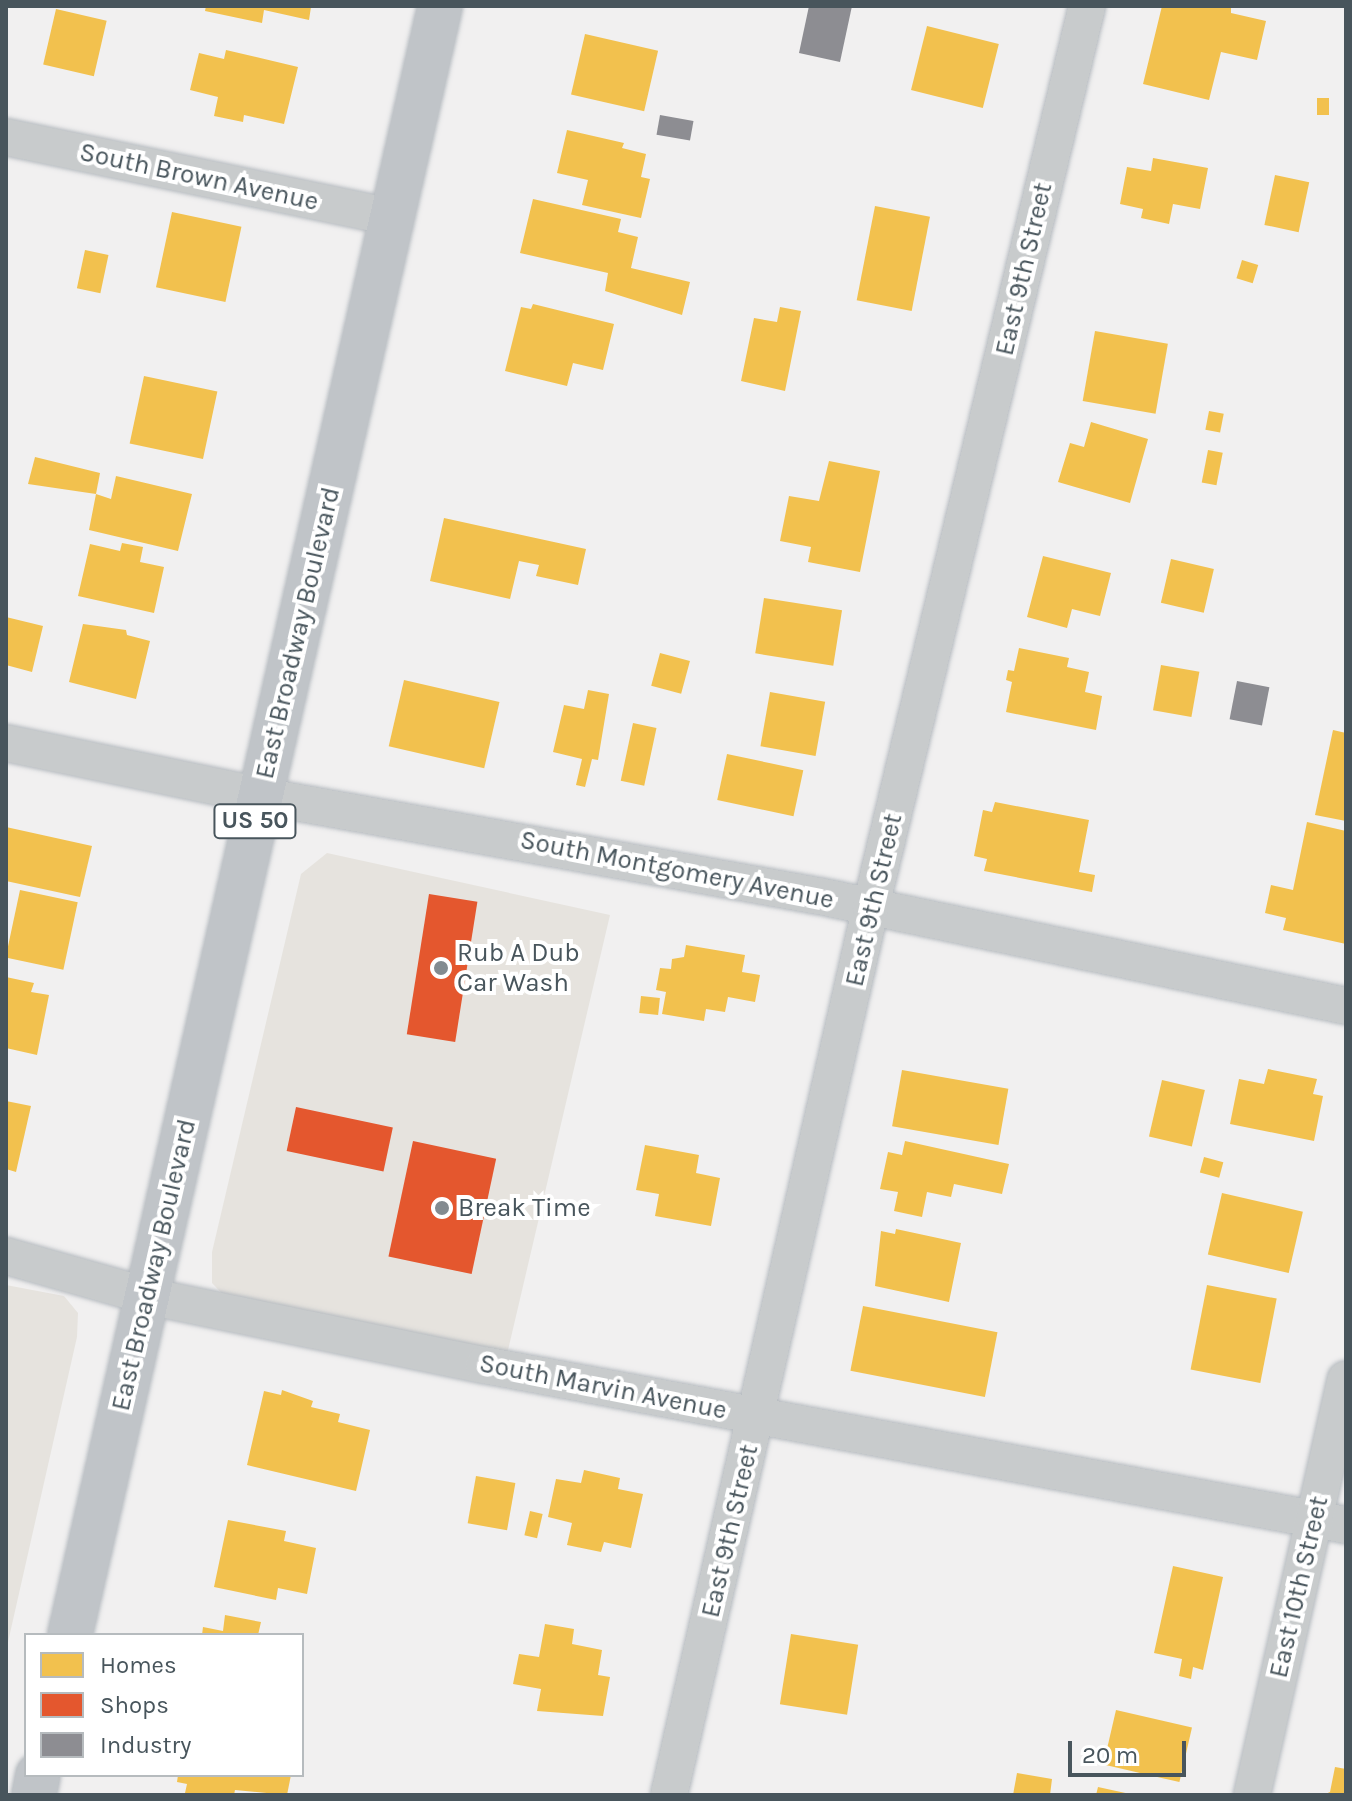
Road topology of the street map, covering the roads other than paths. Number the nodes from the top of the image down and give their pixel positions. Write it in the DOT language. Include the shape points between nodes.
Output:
graph roads {
  1 [pos="440,6"];
  2 [pos="1087,6"];
  3 [pos="6,137"];
  4 [pos="392,217"];
  5 [pos="6,743"];
  6 [pos="261,796"];
  7 [pos="871,906"];
  8 [pos="1346,1006"];
  9 [pos="6,1256"];
  10 [pos="147,1296"];
  11 [pos="1346,1379"];
  12 [pos="757,1417"];
  13 [pos="1330,1522"];
  14 [pos="70,1633"];
  15 [pos="669,1795"];
  16 [pos="1252,1795"];
  1 -- 4 [label="highway, East Broadway Boulevard / US 50"];
  2 -- 7 [label="street, East 9th Street"];
  3 -- 4 [label="street, South Brown Avenue"];
  4 -- 6 [label="highway, East Broadway Boulevard / US 50"];
  5 -- 6 [label="street, South Montgomery Avenue"];
  6 -- 7 [label="street, South Montgomery Avenue"];
  6 -- 10 [label="highway, East Broadway Boulevard / US 50"];
  7 -- 8 [label="street, South Montgomery Avenue"];
  7 -- 12 [label="street, East 9th Street"];
  9 -- 10 [label="street, South Marvin Avenue"];
  10 -- 12 [label="street, South Marvin Avenue"];
  10 -- 14 [label="highway, East Broadway Boulevard / US 50"];
  11 -- 13 [label="street, East 10th Street"];
  12 -- 13 [label="street, South Marvin Avenue"];
  12 -- 15 [label="street, East 9th Street"];
  13 -- 16 [label="street, East 10th Street"];
}
